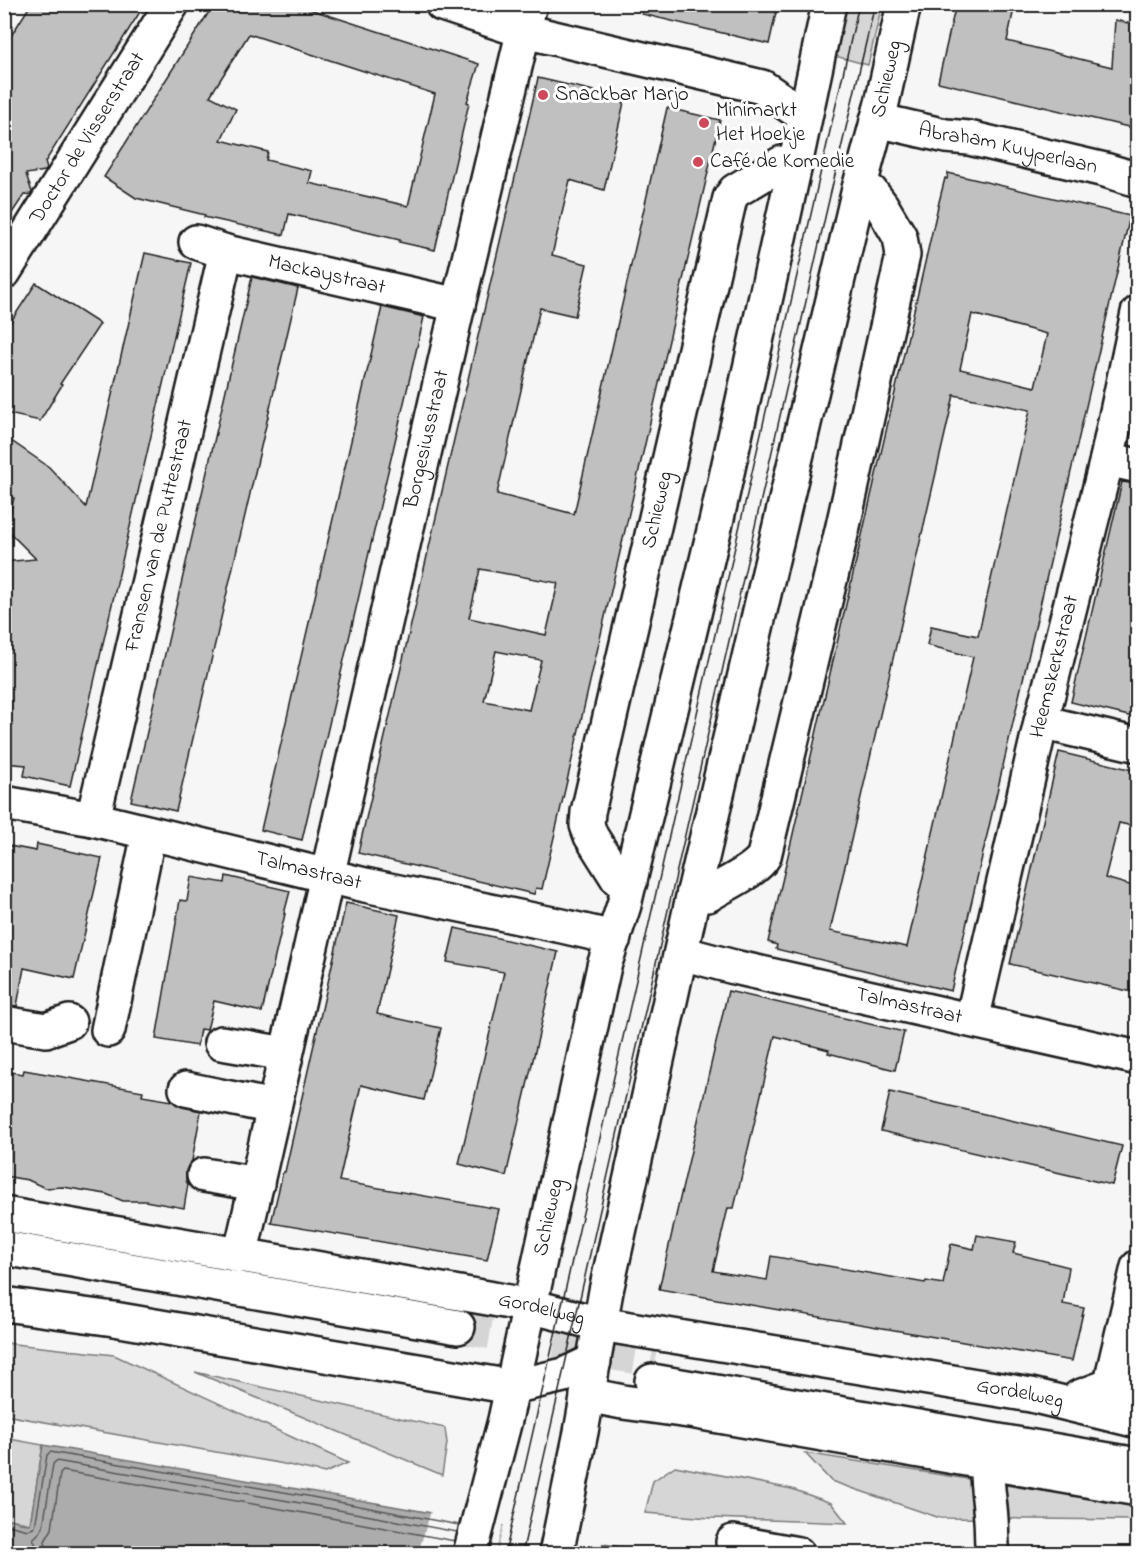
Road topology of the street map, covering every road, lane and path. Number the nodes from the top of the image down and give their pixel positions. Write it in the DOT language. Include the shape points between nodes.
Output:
graph roads {
  1 [pos="172,4"];
  2 [pos="442,4"];
  3 [pos="829,4"];
  4 [pos="904,4"];
  5 [pos="527,18"];
  6 [pos="806,111"];
  7 [pos="877,120"];
  8 [pos="795,165"];
  9 [pos="1137,180"];
  10 [pos="859,189"];
  11 [pos="211,247"];
  12 [pos="4,272"];
  13 [pos="458,305"];
  14 [pos="1137,313"];
  15 [pos="1122,463"];
  16 [pos="1041,722"];
  17 [pos="1137,745"];
  18 [pos="4,803"];
  19 [pos="93,819"];
  20 [pos="149,833"];
  21 [pos="328,875"];
  22 [pos="630,882"];
  23 [pos="694,892"];
  24 [pos="600,935"];
  25 [pos="681,953"];
  26 [pos="972,1020"];
  27 [pos="69,1022"];
  28 [pos="4,1023"];
  29 [pos="108,1030"];
  30 [pos="221,1043"];
  31 [pos="286,1054"];
  32 [pos="1137,1058"];
  33 [pos="186,1089"];
  34 [pos="274,1107"];
  35 [pos="204,1174"];
  36 [pos="257,1184"];
  37 [pos="4,1215"];
  38 [pos="4,1248"];
  39 [pos="240,1256"];
  40 [pos="1137,1267"];
  41 [pos="4,1268"];
  42 [pos="4,1304"];
  43 [pos="530,1306"];
  44 [pos="600,1324"];
  45 [pos="594,1361"];
  46 [pos="512,1387"];
  47 [pos="1127,1391"];
  48 [pos="587,1395"];
  49 [pos="1077,1405"];
  50 [pos="1137,1421"];
  51 [pos="1137,1445"];
  52 [pos="987,1463"];
  53 [pos="1137,1465"];
  54 [pos="1137,1489"];
  55 [pos="733,1542"];
  56 [pos="470,1554"];
  57 [pos="556,1554"];
  58 [pos="798,1554"];
  59 [pos="993,1554"];
  1 -- 12 [label="main road, Doctor de Visserstraat"];
  2 -- 5 [label="main road"];
  3 -- 6 [label="main road, Schieweg"];
  4 -- 7 [label="main road, Schieweg"];
  5 -- 6 [label="main road" via="762,87 793,108"];
  5 -- 13 [label="main road, Borgesiusstraat"];
  6 -- 8 [label="main road, Schieweg"];
  7 -- 9 [label="main road, Abraham Kuyperlaan" via="969,138"];
  7 -- 10 [label="main road, Schieweg"];
  8 -- 22 [label="main road, Schieweg" via="717,518"];
  8 -- 22 [label="main road, Schieweg" via="782,163 735,191 730,198 596,777 588,831 618,879"];
  10 -- 23 [label="main road, Schieweg"];
  10 -- 23 [label="main road" via="872,192 881,205 900,237 903,255 843,526 764,856 752,869 708,895"];
  11 -- 13 [label="main road, Mackaystraat"];
  11 -- 19 [label="main road, Fransen van de Puttestraat"];
  13 -- 21 [label="main road, Borgesiusstraat"];
  14 -- 15 [label="main road, Heemskerkstraat"];
  15 -- 16 [label="main road, Heemskerkstraat"];
  16 -- 17 [label="main road"];
  16 -- 26 [label="main road, Heemskerkstraat"];
  18 -- 19 [label="main road, Talmastraat"];
  19 -- 20 [label="main road, Talmastraat"];
  20 -- 21 [label="main road, Talmastraat"];
  20 -- 29 [label="main road"];
  21 -- 24 [label="main road, Talmastraat"];
  21 -- 31 [label="main road, Borgesiusstraat"];
  22 -- 24 [label="main road, Schieweg" via="624,905"];
  23 -- 25 [label="main road, Schieweg"];
  24 -- 43 [label="main road, Schieweg" via="604,966"];
  25 -- 26 [label="main road, Talmastraat"];
  25 -- 44 [label="main road, Schieweg"];
  26 -- 32 [label="main road, Talmastraat"];
  27 -- 28 [label="main road" via="46,1030"];
  30 -- 31 [label="main road"];
  31 -- 34 [label="main road, Borgesiusstraat"];
  33 -- 34 [label="main road"];
  34 -- 36 [label="main road, Borgesiusstraat"];
  35 -- 36 [label="main road"];
  36 -- 39 [label="main road, Borgesiusstraat"];
  37 -- 39 [label="main road, Gordelweg"];
  38 -- 41 [label="main road" via="457,1337"];
  39 -- 43 [label="main road, Gordelweg"];
  40 -- 47 [label="main road" via="1113,1374"];
  42 -- 46 [label="main road"];
  43 -- 44 [label="main road, Gordelweg"];
  43 -- 46 [label="main road, Schieweg"];
  44 -- 45 [label="main road, Schieweg"];
  44 -- 49 [label="main road, Gordelweg"];
  45 -- 46 [label="main road" via="564,1376"];
  45 -- 48 [label="main road, Schieweg"];
  46 -- 56 [label="main road, Schieweg"];
  47 -- 49 [label="main road, Gordelweg" via="1079,1397"];
  48 -- 52 [label="main road"];
  48 -- 57 [label="main road, Schieweg"];
  49 -- 50 [label="main road, Gordelweg"];
  51 -- 53 [label="main road, Gordelweg" via="654,1371"];
  52 -- 54 [label="main road"];
  52 -- 59 [label="main road"];
  55 -- 58 [label="main road"];
}
